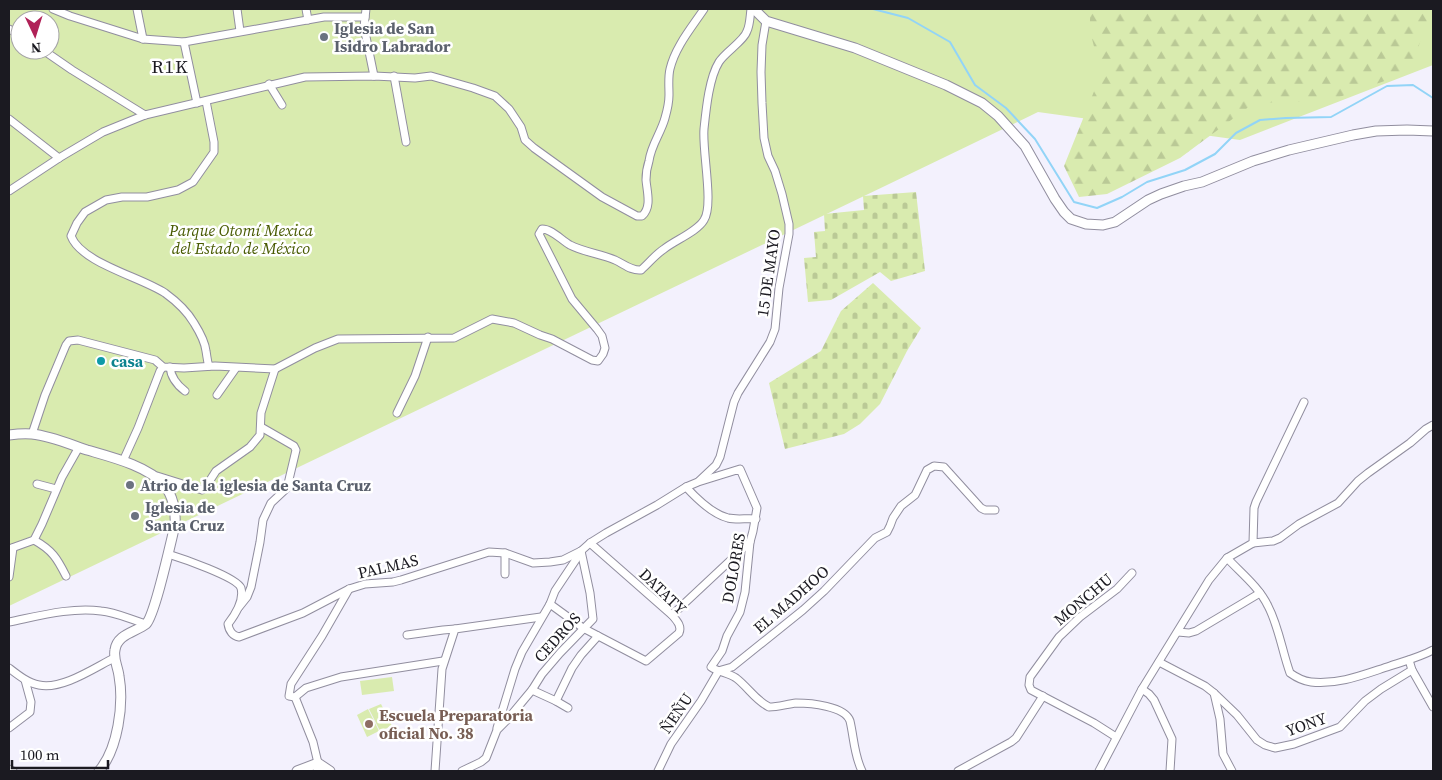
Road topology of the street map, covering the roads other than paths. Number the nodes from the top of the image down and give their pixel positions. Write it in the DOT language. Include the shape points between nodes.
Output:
graph roads {
  1 [pos="53,9"];
  2 [pos="137,9"];
  3 [pos="236,9"];
  4 [pos="306,9"];
  5 [pos="366,9"];
  6 [pos="704,9"];
  7 [pos="752,9"];
  8 [pos="365,17"];
  9 [pos="308,20"];
  10 [pos="766,21"];
  11 [pos="240,31"];
  12 [pos="143,39"];
  13 [pos="184,42"];
  14 [pos="58,60"];
  15 [pos="374,76"];
  16 [pos="394,76"];
  17 [pos="270,84"];
  18 [pos="206,101"];
  19 [pos="197,103"];
  20 [pos="282,105"];
  21 [pos="145,115"];
  22 [pos="9,119"];
  23 [pos="1433,131"];
  24 [pos="406,142"];
  25 [pos="60,158"];
  26 [pos="9,191"];
  27 [pos="428,337"];
  28 [pos="208,366"];
  29 [pos="166,367"];
  30 [pos="236,368"];
  31 [pos="275,369"];
  32 [pos="185,391"];
  33 [pos="218,395"];
  34 [pos="1304,402"];
  35 [pos="398,413"];
  36 [pos="1433,425"];
  37 [pos="261,427"];
  38 [pos="32,434"];
  39 [pos="9,435"];
  40 [pos="79,447"];
  41 [pos="123,461"];
  42 [pos="145,472"];
  43 [pos="698,482"];
  44 [pos="37,484"];
  45 [pos="686,487"];
  46 [pos="56,489"];
  47 [pos="995,510"];
  48 [pos="756,519"];
  49 [pos="34,540"];
  50 [pos="750,542"];
  51 [pos="590,543"];
  52 [pos="1253,543"];
  53 [pos="11,548"];
  54 [pos="581,551"];
  55 [pos="505,553"];
  56 [pos="168,554"];
  57 [pos="1227,558"];
  58 [pos="505,574"];
  59 [pos="1132,574"];
  60 [pos="66,576"];
  61 [pos="9,577"];
  62 [pos="349,589"];
  63 [pos="1260,593"];
  64 [pos="550,604"];
  65 [pos="237,610"];
  66 [pos="672,615"];
  67 [pos="541,617"];
  68 [pos="9,622"];
  69 [pos="146,624"];
  70 [pos="583,628"];
  71 [pos="455,629"];
  72 [pos="1178,632"];
  73 [pos="407,635"];
  74 [pos="598,636"];
  75 [pos="1433,650"];
  76 [pos="114,658"];
  77 [pos="1409,660"];
  78 [pos="443,661"];
  79 [pos="1159,662"];
  80 [pos="9,668"];
  81 [pos="1412,670"];
  82 [pos="718,672"];
  83 [pos="25,680"];
  84 [pos="1142,689"];
  85 [pos="532,690"];
  86 [pos="1214,693"];
  87 [pos="1043,696"];
  88 [pos="295,697"];
  89 [pos="556,701"];
  90 [pos="1433,707"];
  91 [pos="568,708"];
  92 [pos="9,728"];
  93 [pos="497,730"];
  94 [pos="1116,737"];
  95 [pos="318,767"];
  96 [pos="9,770"];
  97 [pos="13,771"];
  98 [pos="99,771"];
  99 [pos="298,771"];
  100 [pos="330,771"];
  101 [pos="435,771"];
  102 [pos="462,771"];
  103 [pos="658,771"];
  104 [pos="862,771"];
  105 [pos="958,771"];
  106 [pos="1099,771"];
  107 [pos="1170,771"];
  108 [pos="1232,771"];
  1 -- 12 [label="street"];
  2 -- 12 [label="street"];
  3 -- 11 [label="street"];
  4 -- 9 [label="street"];
  5 -- 8 [label="street"];
  6 -- 16 [label="street" via="683,40 670,68 665,119 649,159 646,178 648,207 642,216 602,197 534,148 525,140 510,108 495,96 431,76"];
  7 -- 10 [label="main road"];
  7 -- 27 [label="street" via="747,32 720,60 712,76 704,131 708,192 705,220 638,270 579,249 546,229 539,234 572,300 602,336 605,348 598,361 514,323 492,319 454,338"];
  8 -- 9 [label="street"];
  8 -- 15 [label="street"];
  9 -- 11 [label="street"];
  10 -- 23 [label="main road" via="855,48 982,103 1025,146 1064,212 1071,219 1086,224 1103,226 1115,222 1161,194 1289,150 1376,131"];
  10 -- 43 [label="street, 15 DE MAYO" via="761,72 764,138 784,202 789,241 778,288 775,329 734,402 716,465"];
  11 -- 13 [label="street"];
  12 -- 13 [label="street"];
  13 -- 19 [label="street"];
  14 -- 21 [label="street"];
  15 -- 16 [label="street"];
  15 -- 17 [label="street" via="305,77"];
  16 -- 24 [label="street"];
  17 -- 18 [label="street"];
  17 -- 20 [label="street"];
  18 -- 19 [label="street"];
  18 -- 28 [label="street" via="214,152 192,182 178,190 147,197 106,200 85,212 71,236 83,252 164,292 182,306 204,342"];
  19 -- 21 [label="street"];
  21 -- 25 [label="street" via="103,132"];
  22 -- 25 [label="street"];
  25 -- 26 [label="street"];
  27 -- 31 [label="street" via="338,339"];
  27 -- 35 [label="street"];
  28 -- 29 [label="street"];
  28 -- 30 [label="street"];
  29 -- 32 [label="street"];
  29 -- 38 [label="street" via="155,360 115,349 78,340 69,341"];
  29 -- 41 [label="street" via="160,371"];
  30 -- 31 [label="street"];
  30 -- 33 [label="street"];
  31 -- 37 [label="street" via="261,413"];
  34 -- 52 [label="street" via="1256,502"];
  36 -- 52 [label="street" via="1358,481 1338,503 1280,538"];
  37 -- 42 [label="street" via="255,442 216,471 202,490"];
  37 -- 65 [label="street, PALMAS" via="294,446 296,454 287,488 271,503 262,520 251,587"];
  38 -- 39 [label="main road"];
  38 -- 40 [label="main road"];
  40 -- 41 [label="main road"];
  40 -- 46 [label="street"];
  41 -- 42 [label="main road"];
  42 -- 56 [label="main road" via="166,487 173,503 176,515"];
  43 -- 45 [label="street"];
  43 -- 48 [label="street, DOLORES" via="740,469 757,508"];
  44 -- 46 [label="street"];
  45 -- 48 [label="street" via="720,515"];
  45 -- 51 [label="street"];
  46 -- 49 [label="street"];
  47 -- 82 [label="street, EL MADHOO" via="981,508 944,467 934,466 927,470 915,495 901,506 889,530 875,538 804,610 732,667"];
  48 -- 50 [label="street, DOLORES"];
  49 -- 53 [label="street"];
  49 -- 60 [label="street" via="51,551"];
  50 -- 66 [label="street"];
  50 -- 82 [label="street, DOLORES" via="740,612 711,667"];
  51 -- 54 [label="street"];
  51 -- 66 [label="street, DATATY"];
  52 -- 57 [label="street"];
  53 -- 61 [label="street"];
  54 -- 55 [label="street, PALMAS" via="563,560 538,563"];
  54 -- 64 [label="street" via="555,590"];
  54 -- 70 [label="street, CEDROS" via="593,613 593,619"];
  55 -- 58 [label="street"];
  55 -- 62 [label="street, PALMAS" via="489,552 401,580"];
  56 -- 65 [label="street, PALMAS" via="236,581 241,591"];
  56 -- 69 [label="main road" via="153,611"];
  57 -- 63 [label="street"];
  57 -- 72 [label="street" via="1193,604"];
  59 -- 87 [label="street, MONCHU" via="1069,627 1032,673 1030,688"];
  62 -- 65 [label="street, PALMAS" via="303,613 239,638 228,624"];
  62 -- 88 [label="street" via="291,684 289,696"];
  63 -- 72 [label="street" via="1196,631"];
  63 -- 77 [label="street" via="1274,617 1290,673 1302,680 1336,682"];
  64 -- 67 [label="street"];
  64 -- 70 [label="street"];
  66 -- 74 [label="street, DATATY" via="680,628 679,633 646,661"];
  67 -- 71 [label="street"];
  67 -- 93 [label="street" via="514,669"];
  68 -- 69 [label="street" via="64,611 88,610 103,611"];
  69 -- 76 [label="main road" via="121,638"];
  70 -- 74 [label="street"];
  70 -- 85 [label="street, CEDROS"];
  71 -- 73 [label="street"];
  71 -- 78 [label="street"];
  72 -- 79 [label="street"];
  74 -- 89 [label="street" via="572,668"];
  75 -- 77 [label="street"];
  76 -- 83 [label="street" via="61,684 39,685"];
  76 -- 98 [label="main road" via="119,676 120,710 111,750"];
  77 -- 81 [label="street"];
  78 -- 88 [label="street" via="342,677 306,688"];
  78 -- 101 [label="street"];
  79 -- 84 [label="street"];
  79 -- 86 [label="street, YONY"];
  80 -- 83 [label="street"];
  81 -- 86 [label="street, YONY" via="1365,700 1340,727 1281,747 1270,747 1257,740"];
  81 -- 90 [label="street"];
  82 -- 103 [label="street, ÑEÑU" via="671,744"];
  82 -- 104 [label="street" via="734,677 769,707 807,703 844,713 849,720 855,755"];
  83 -- 92 [label="street" via="31,708"];
  84 -- 94 [label="street"];
  84 -- 107 [label="street" via="1154,700 1172,739"];
  85 -- 89 [label="street"];
  85 -- 93 [label="street, CEDROS"];
  86 -- 108 [label="street" via="1223,754"];
  87 -- 94 [label="street, MONCHU"];
  87 -- 105 [label="street" via="1016,738"];
  88 -- 95 [label="street" via="313,742"];
  89 -- 91 [label="street"];
  93 -- 102 [label="street, CEDROS" via="486,758"];
  94 -- 106 [label="street"];
  95 -- 99 [label="main road"];
  95 -- 100 [label="main road"];
  96 -- 97 [label="street"];
}
